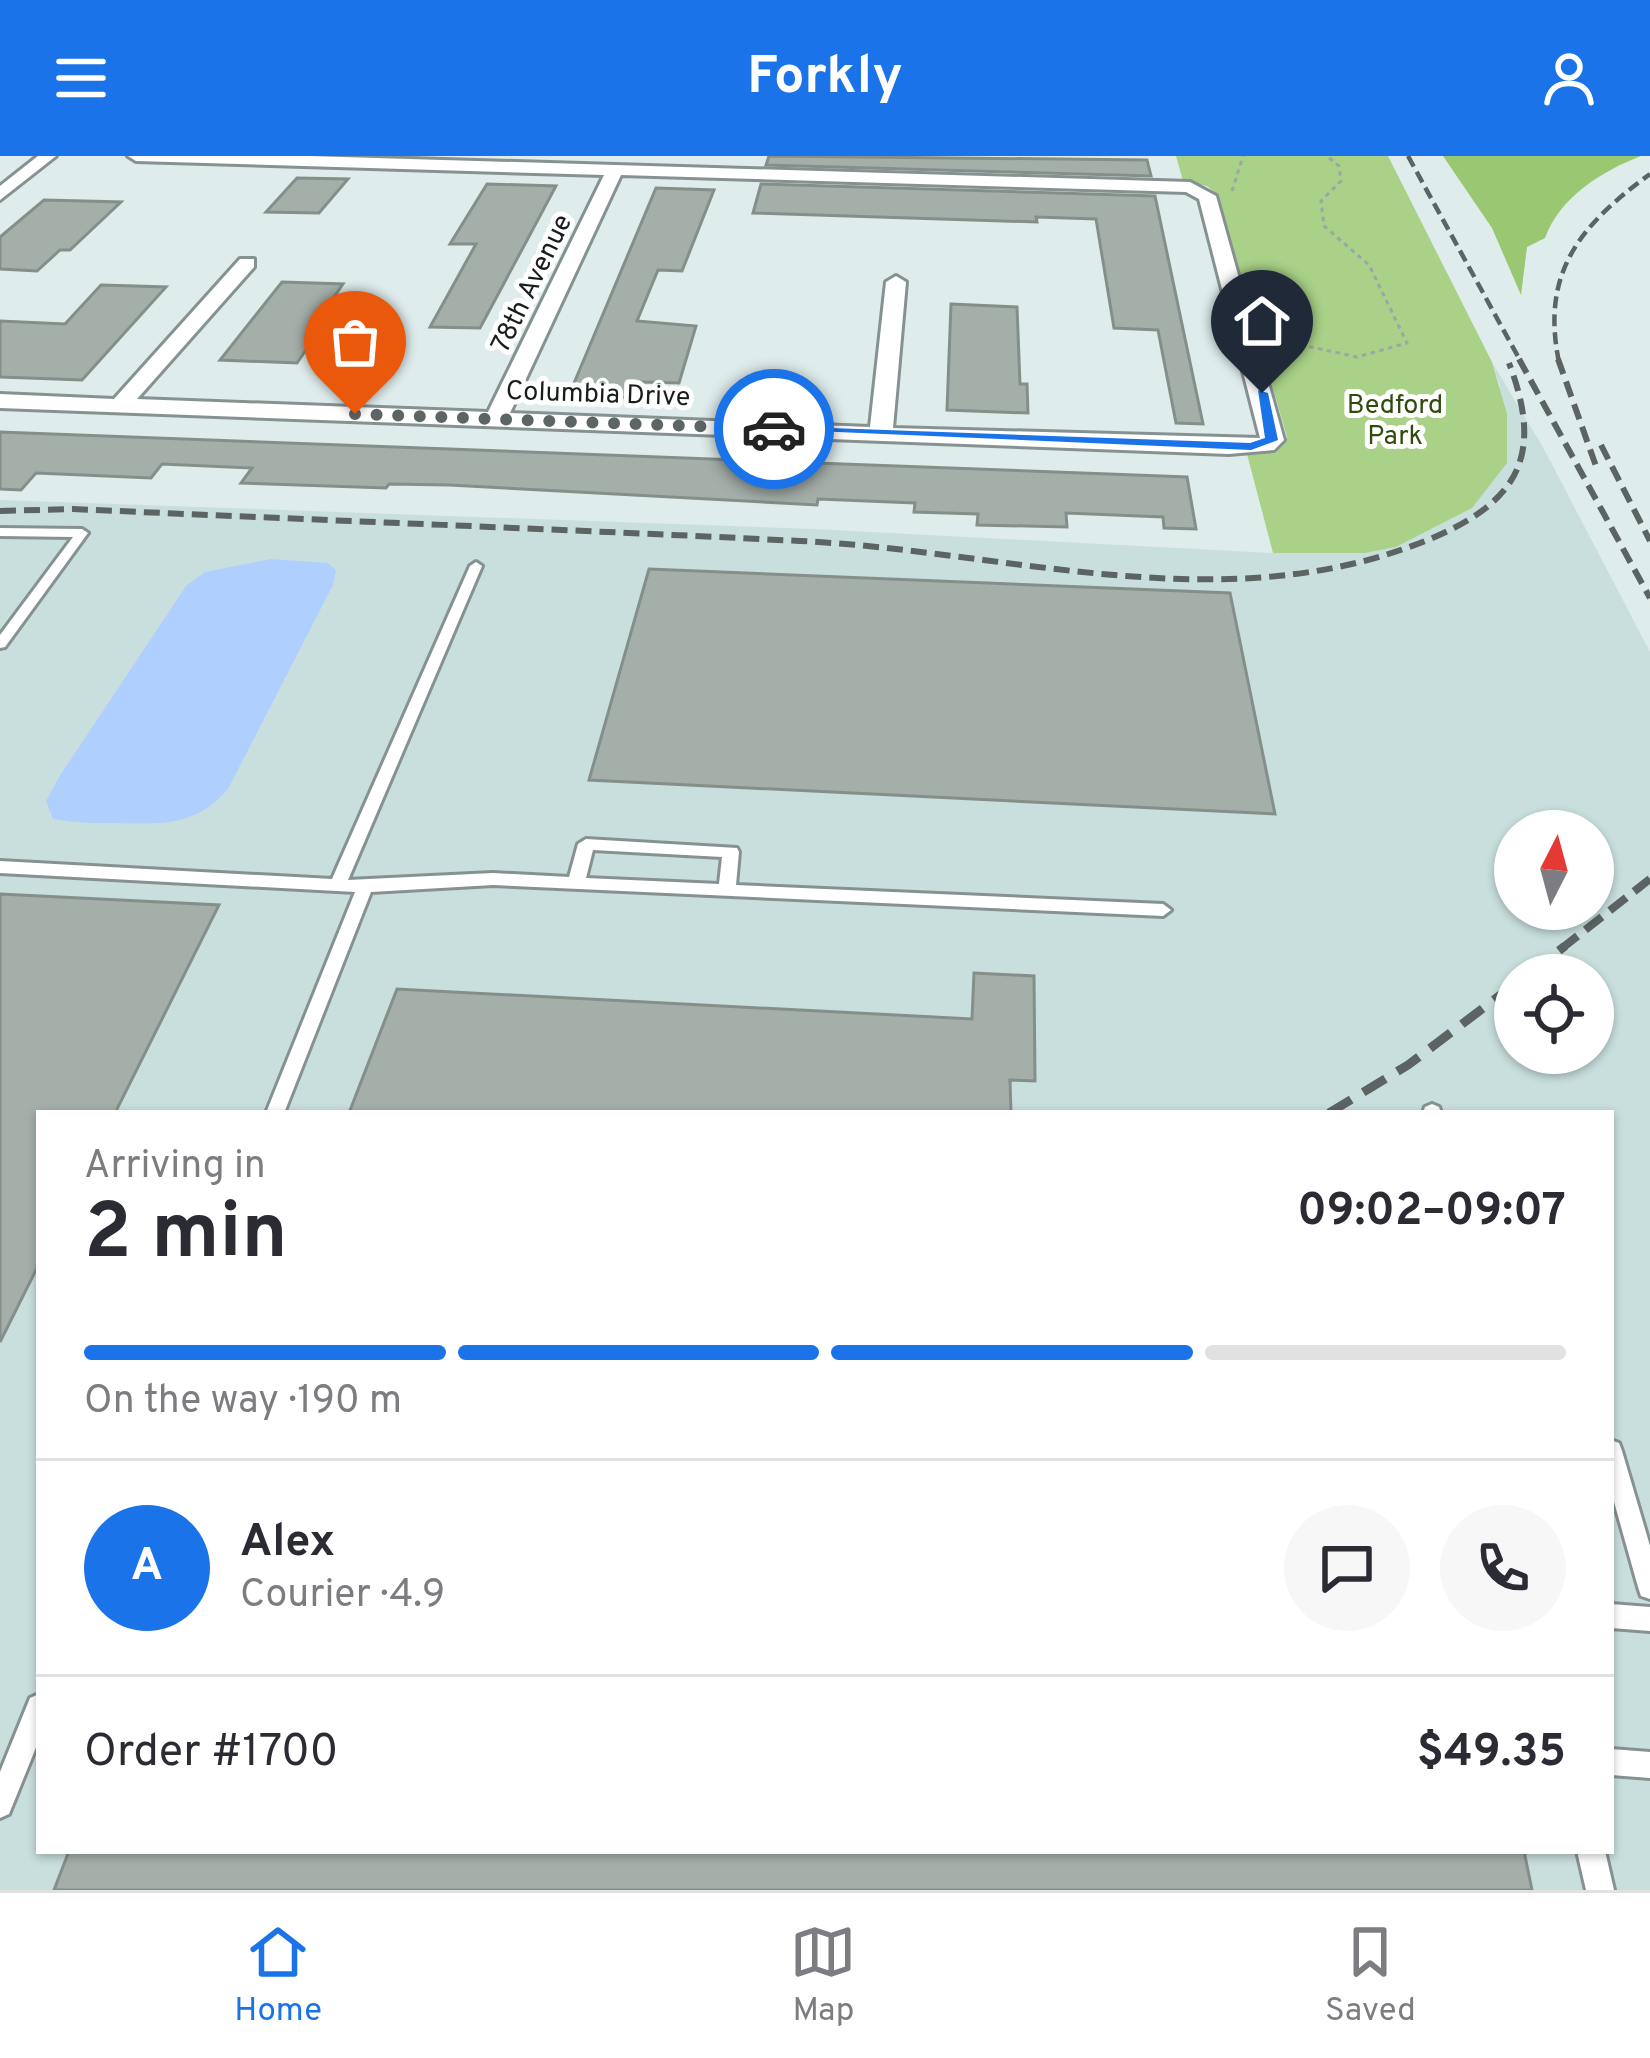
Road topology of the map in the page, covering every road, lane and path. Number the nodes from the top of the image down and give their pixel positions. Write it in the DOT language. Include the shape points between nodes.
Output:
graph roads {
  1 [pos="48,156"];
  2 [pos="136,156"];
  3 [pos="1327,156"];
  4 [pos="615,170"];
  5 [pos="1,192"];
  6 [pos="247,263"];
  7 [pos="896,282"];
  8 [pos="1274,339"];
  9 [pos="0,401"];
  10 [pos="119,406"];
  11 [pos="496,419"];
  12 [pos="880,434"];
  13 [pos="0,532"];
  14 [pos="476,566"];
  15 [pos="0,644"];
  16 [pos="0,867"];
  17 [pos="575,883"];
  18 [pos="337,886"];
  19 [pos="365,887"];
  20 [pos="727,890"];
  21 [pos="1163,910"];
  22 [pos="276,1110"];
  23 [pos="1618,1498"];
  24 [pos="1650,1587"];
  25 [pos="1614,1616"];
  26 [pos="1650,1619"];
  27 [pos="36,1715"];
  28 [pos="1614,1762"];
  29 [pos="1650,1765"];
  30 [pos="0,1805"];
  31 [pos="1592,1854"];
  32 [pos="1600,1890"];
  1 -- 5 [label="street"];
  2 -- 4 [label="street"];
  3 -- 8 [label="path" via="1342,177 1322,201 1324,226 1369,265 1407,344 1357,357"];
  4 -- 11 [label="street, 78th Avenue"];
  4 -- 12 [label="street, Columbia Drive" via="1198,189 1207,196 1273,432 1266,445"];
  6 -- 10 [label="street"];
  7 -- 12 [label="street"];
  9 -- 10 [label="street, Columbia Drive"];
  10 -- 11 [label="street, Columbia Drive"];
  11 -- 12 [label="street, Columbia Drive"];
  13 -- 15 [label="lane" via="82,533"];
  14 -- 18 [label="lane"];
  16 -- 18 [label="lane"];
  17 -- 19 [label="lane"];
  17 -- 20 [label="lane"];
  17 -- 20 [label="lane" via="586,844 731,852"];
  18 -- 19 [label="lane"];
  19 -- 22 [label="lane"];
  20 -- 21 [label="lane"];
  23 -- 24 [label="lane"];
  25 -- 26 [label="lane"];
  27 -- 30 [label="lane"];
  28 -- 29 [label="lane"];
  31 -- 32 [label="lane"];
}
